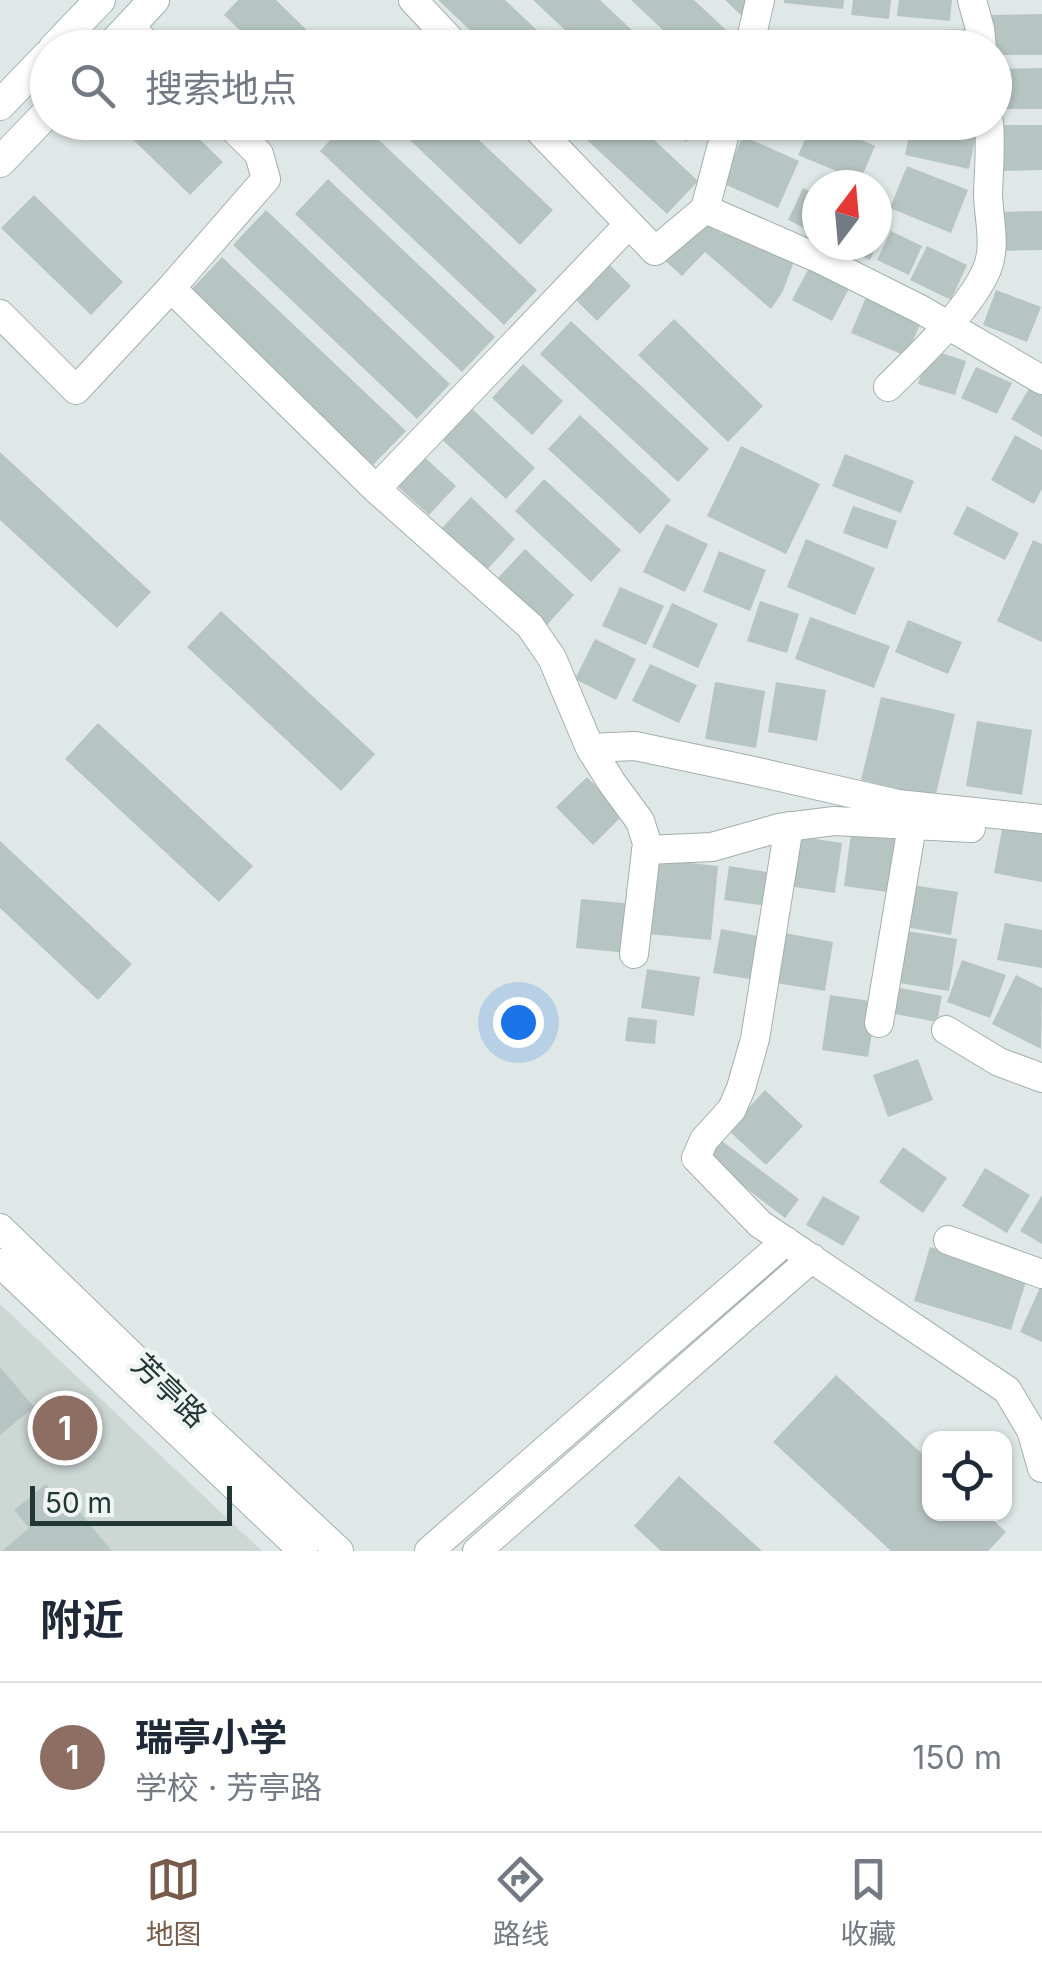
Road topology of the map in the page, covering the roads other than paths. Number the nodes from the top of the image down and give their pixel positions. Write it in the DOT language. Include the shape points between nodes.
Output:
graph roads {
  1 [pos="100,0"];
  2 [pos="154,0"];
  3 [pos="412,0"];
  4 [pos="760,0"];
  5 [pos="972,0"];
  6 [pos="71,30"];
  7 [pos="126,30"];
  8 [pos="441,30"];
  9 [pos="753,30"];
  10 [pos="980,30"];
  11 [pos="30,74"];
  12 [pos="0,105"];
  13 [pos="30,131"];
  14 [pos="245,140"];
  15 [pos="548,140"];
  16 [pos="723,140"];
  17 [pos="990,140"];
  18 [pos="0,162"];
  19 [pos="705,209"];
  20 [pos="628,224"];
  21 [pos="171,288"];
  22 [pos="0,314"];
  23 [pos="948,325"];
  24 [pos="1042,380"];
  25 [pos="888,387"];
  26 [pos="376,489"];
  27 [pos="590,748"];
  28 [pos="994,814"];
  29 [pos="1042,819"];
  30 [pos="789,826"];
  31 [pos="912,826"];
  32 [pos="646,850"];
  33 [pos="634,954"];
  34 [pos="880,1024"];
  35 [pos="946,1030"];
  36 [pos="1042,1078"];
  37 [pos="0,1228"];
  38 [pos="948,1240"];
  39 [pos="786,1241"];
  40 [pos="812,1258"];
  41 [pos="0,1263"];
  42 [pos="1042,1274"];
  43 [pos="1042,1468"];
  44 [pos="303,1551"];
  45 [pos="339,1551"];
  46 [pos="429,1551"];
  47 [pos="477,1551"];
  1 -- 6 [label="main road"];
  2 -- 7 [label="main road"];
  3 -- 8 [label="street"];
  4 -- 9 [label="street"];
  5 -- 10 [label="street"];
  11 -- 12 [label="main road"];
  13 -- 18 [label="main road"];
  14 -- 21 [label="street" via="259,154 266,178"];
  15 -- 20 [label="street"];
  16 -- 19 [label="street"];
  17 -- 23 [label="street" via="988,266"];
  19 -- 20 [label="street" via="655,251"];
  19 -- 23 [label="street"];
  20 -- 26 [label="street"];
  21 -- 22 [label="street" via="76,390"];
  21 -- 26 [label="street"];
  23 -- 24 [label="street"];
  23 -- 25 [label="street"];
  26 -- 27 [label="street" via="530,626 552,658"];
  27 -- 28 [label="street" via="635,746 898,804"];
  27 -- 32 [label="street" via="640,821"];
  28 -- 29 [label="street"];
  28 -- 31 [label="street" via="968,829"];
  30 -- 31 [label="street"];
  30 -- 32 [label="street" via="712,847"];
  30 -- 39 [label="street" via="746,1072 732,1110 696,1158 760,1224"];
  31 -- 34 [label="street"];
  32 -- 33 [label="street"];
  35 -- 36 [label="street"];
  37 -- 45 [label="street, 芳亭路"];
  38 -- 42 [label="street"];
  39 -- 40 [label="street"];
  39 -- 46 [label="street"];
  40 -- 43 [label="street" via="1007,1390 1031,1430"];
  40 -- 47 [label="street"];
  41 -- 44 [label="street, 芳亭路"];
}
